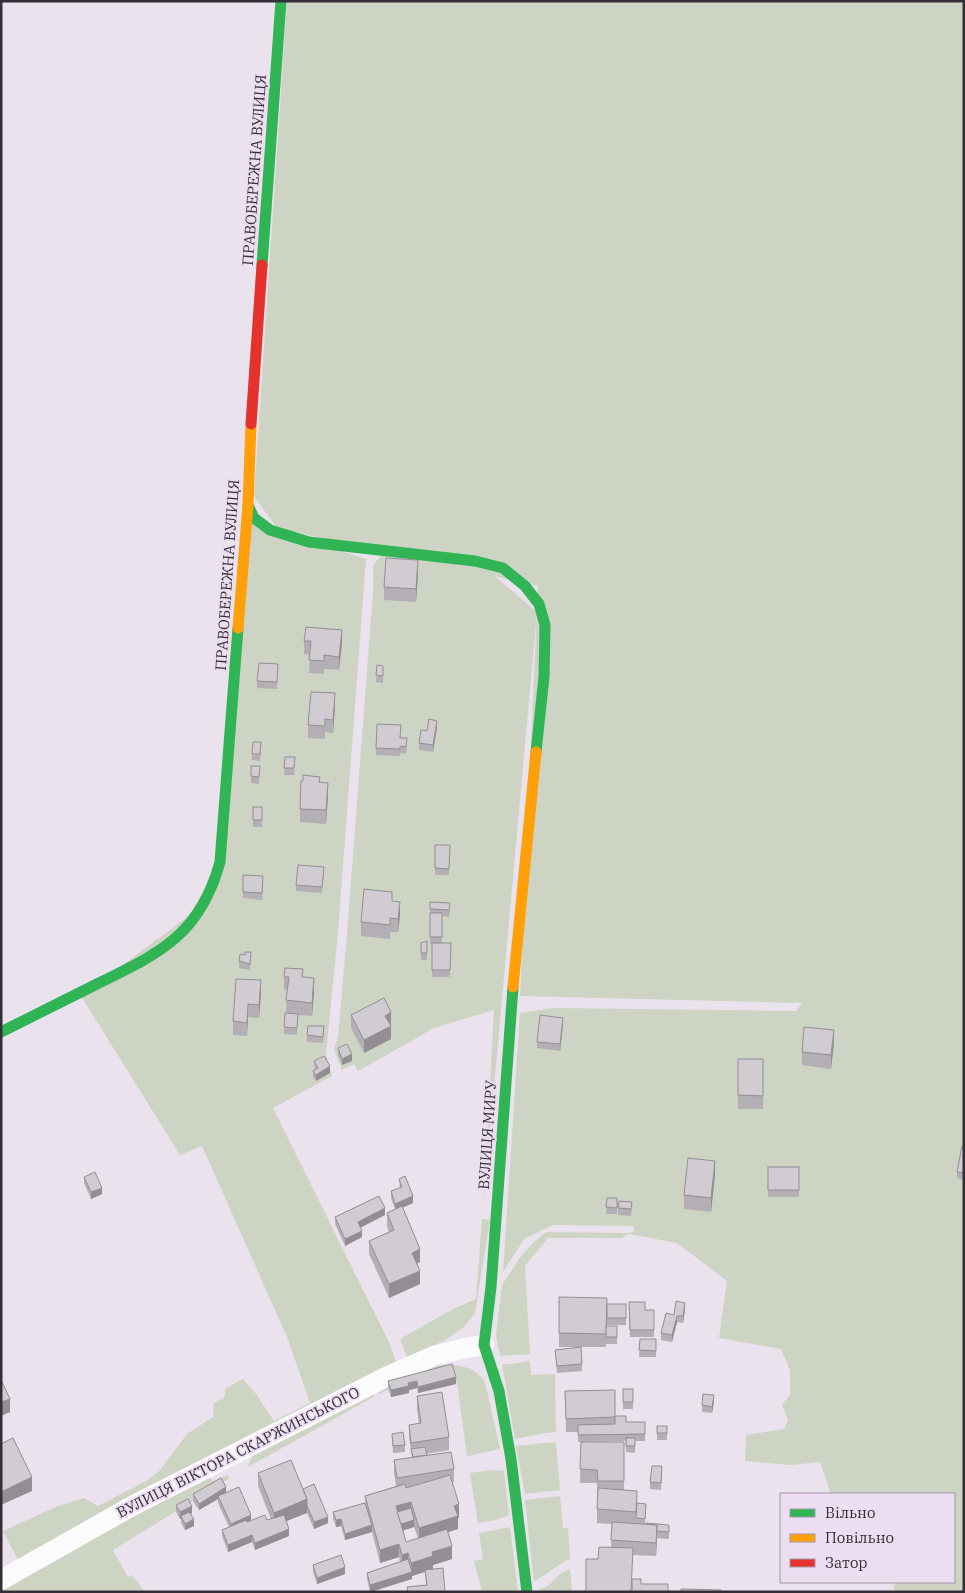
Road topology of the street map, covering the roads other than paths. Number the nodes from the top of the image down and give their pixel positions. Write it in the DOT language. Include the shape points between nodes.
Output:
graph roads {
  1 [pos="281,1"];
  2 [pos="248,505"];
  3 [pos="270,530"];
  4 [pos="244,551"];
  5 [pos="1,1032"];
  6 [pos="484,1345"];
  7 [pos="1,1580"];
  8 [pos="527,1592"];
  1 -- 2 [label="street, ПРАВОБЕРЕЖНА ВУЛИЦЯ" via="250,435"];
  2 -- 3 [label="street" via="254,518"];
  2 -- 4 [label="street, ПРАВОБЕРЕЖНА ВУЛИЦЯ"];
  3 -- 4 [label="street" via="253,539"];
  3 -- 6 [label="street, ВУЛИЦЯ МИРУ" via="309,542 475,561 503,568 525,586 539,604 545,625 544,677 510,1003 493,1268"];
  4 -- 5 [label="street, ПРАВОБЕРЕЖНА ВУЛИЦЯ" via="220,862 207,899 184,932 163,948"];
  6 -- 7 [label="street, ВУЛИЦЯ ВІКТОРА СКАРЖИНСЬКОГО" via="434,1356 388,1376 134,1504"];
  6 -- 8 [label="street, ВУЛИЦЯ МИРУ" via="499,1391 511,1459"];
}
